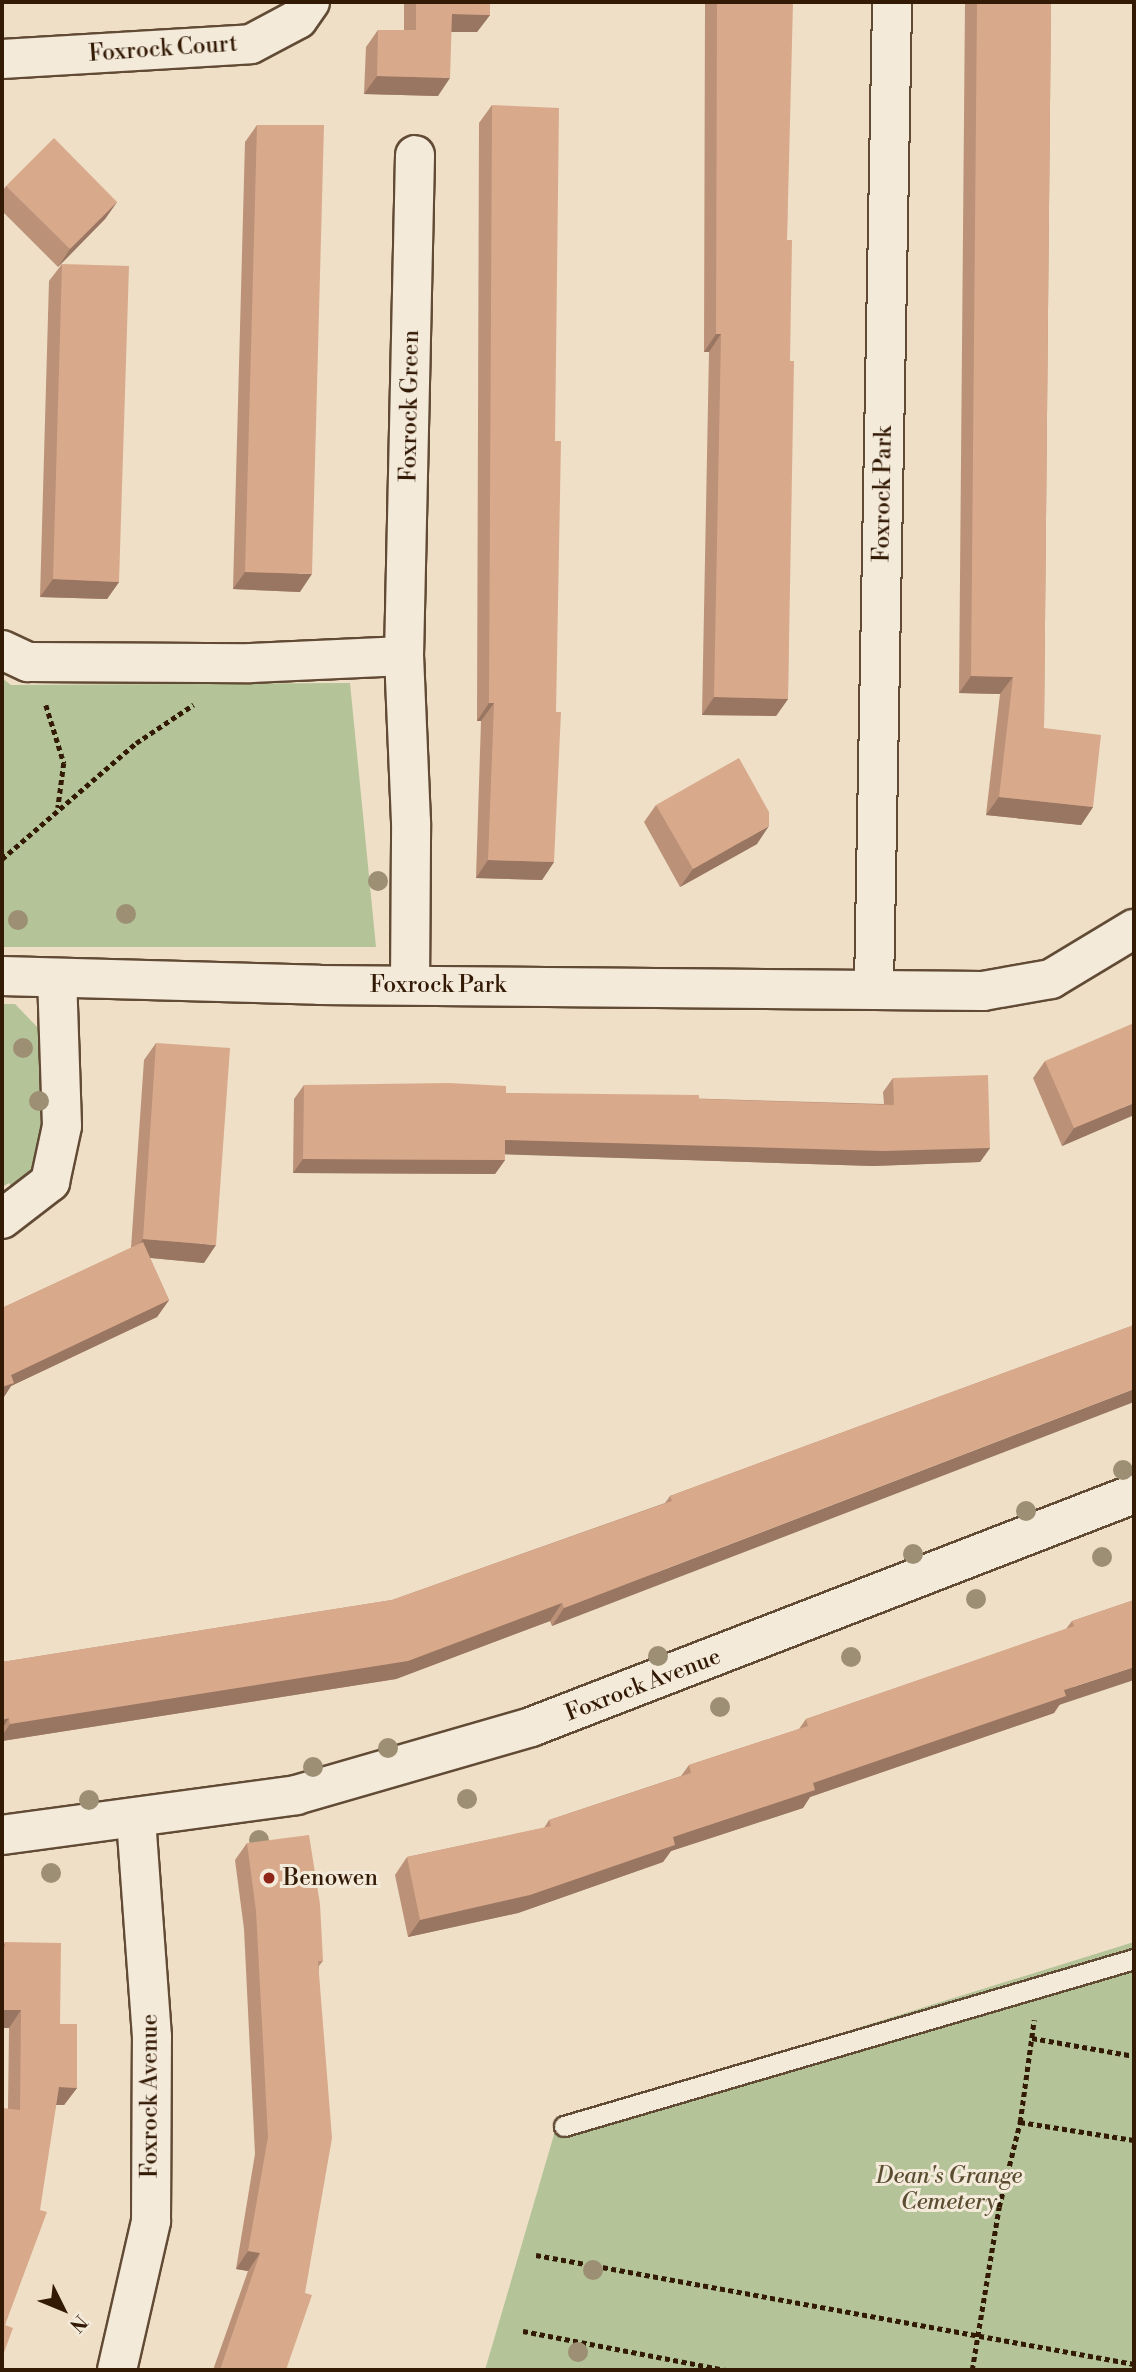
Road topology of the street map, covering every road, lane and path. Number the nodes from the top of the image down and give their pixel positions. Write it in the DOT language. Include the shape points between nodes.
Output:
graph roads {
  1 [pos="310,2"];
  2 [pos="892,2"];
  3 [pos="2,59"];
  4 [pos="415,155"];
  5 [pos="15,656"];
  6 [pos="404,656"];
  7 [pos="196,703"];
  8 [pos="58,808"];
  9 [pos="2,859"];
  10 [pos="1134,929"];
  11 [pos="2,976"];
  12 [pos="57,979"];
  13 [pos="410,985"];
  14 [pos="874,986"];
  15 [pos="2,1219"];
  16 [pos="1134,1494"];
  17 [pos="136,1818"];
  18 [pos="2,1835"];
  19 [pos="1134,1959"];
  20 [pos="1038,1988"];
  21 [pos="1032,2038"];
  22 [pos="1134,2056"];
  23 [pos="1020,2122"];
  24 [pos="564,2126"];
  25 [pos="1134,2140"];
  26 [pos="536,2255"];
  27 [pos="523,2331"];
  28 [pos="979,2336"];
  29 [pos="1134,2364"];
  30 [pos="117,2370"];
  31 [pos="725,2370"];
  32 [pos="972,2370"];
  1 -- 3 [label="street, Foxrock Court" via="298,19 251,44"];
  2 -- 14 [label="street, Foxrock Park"];
  4 -- 6 [label="street, Foxrock Green"];
  5 -- 6 [label="street" via="251,663"];
  5 -- 8 [label="path" via="53,719 64,763"];
  6 -- 13 [label="street, Foxrock Green" via="411,822"];
  7 -- 8 [label="path" via="136,743"];
  8 -- 9 [label="path"];
  10 -- 14 [label="street, Foxrock Park" via="1051,979 984,991"];
  11 -- 12 [label="street, Foxrock Park"];
  12 -- 13 [label="street, Foxrock Park"];
  12 -- 15 [label="street" via="62,1126 50,1182"];
  13 -- 14 [label="street, Foxrock Park"];
  16 -- 17 [label="street, Foxrock Avenue" via="531,1727 296,1795"];
  17 -- 18 [label="street, Foxrock Avenue"];
  17 -- 30 [label="street, Foxrock Avenue" via="152,2037 151,2221"];
  19 -- 20 [label="lane"];
  20 -- 21 [label="path"];
  20 -- 24 [label="lane"];
  21 -- 22 [label="path"];
  21 -- 23 [label="path"];
  23 -- 25 [label="path"];
  23 -- 28 [label="path" via="999,2207"];
  26 -- 28 [label="path"];
  27 -- 31 [label="path"];
  28 -- 29 [label="path"];
  28 -- 32 [label="path"];
}
